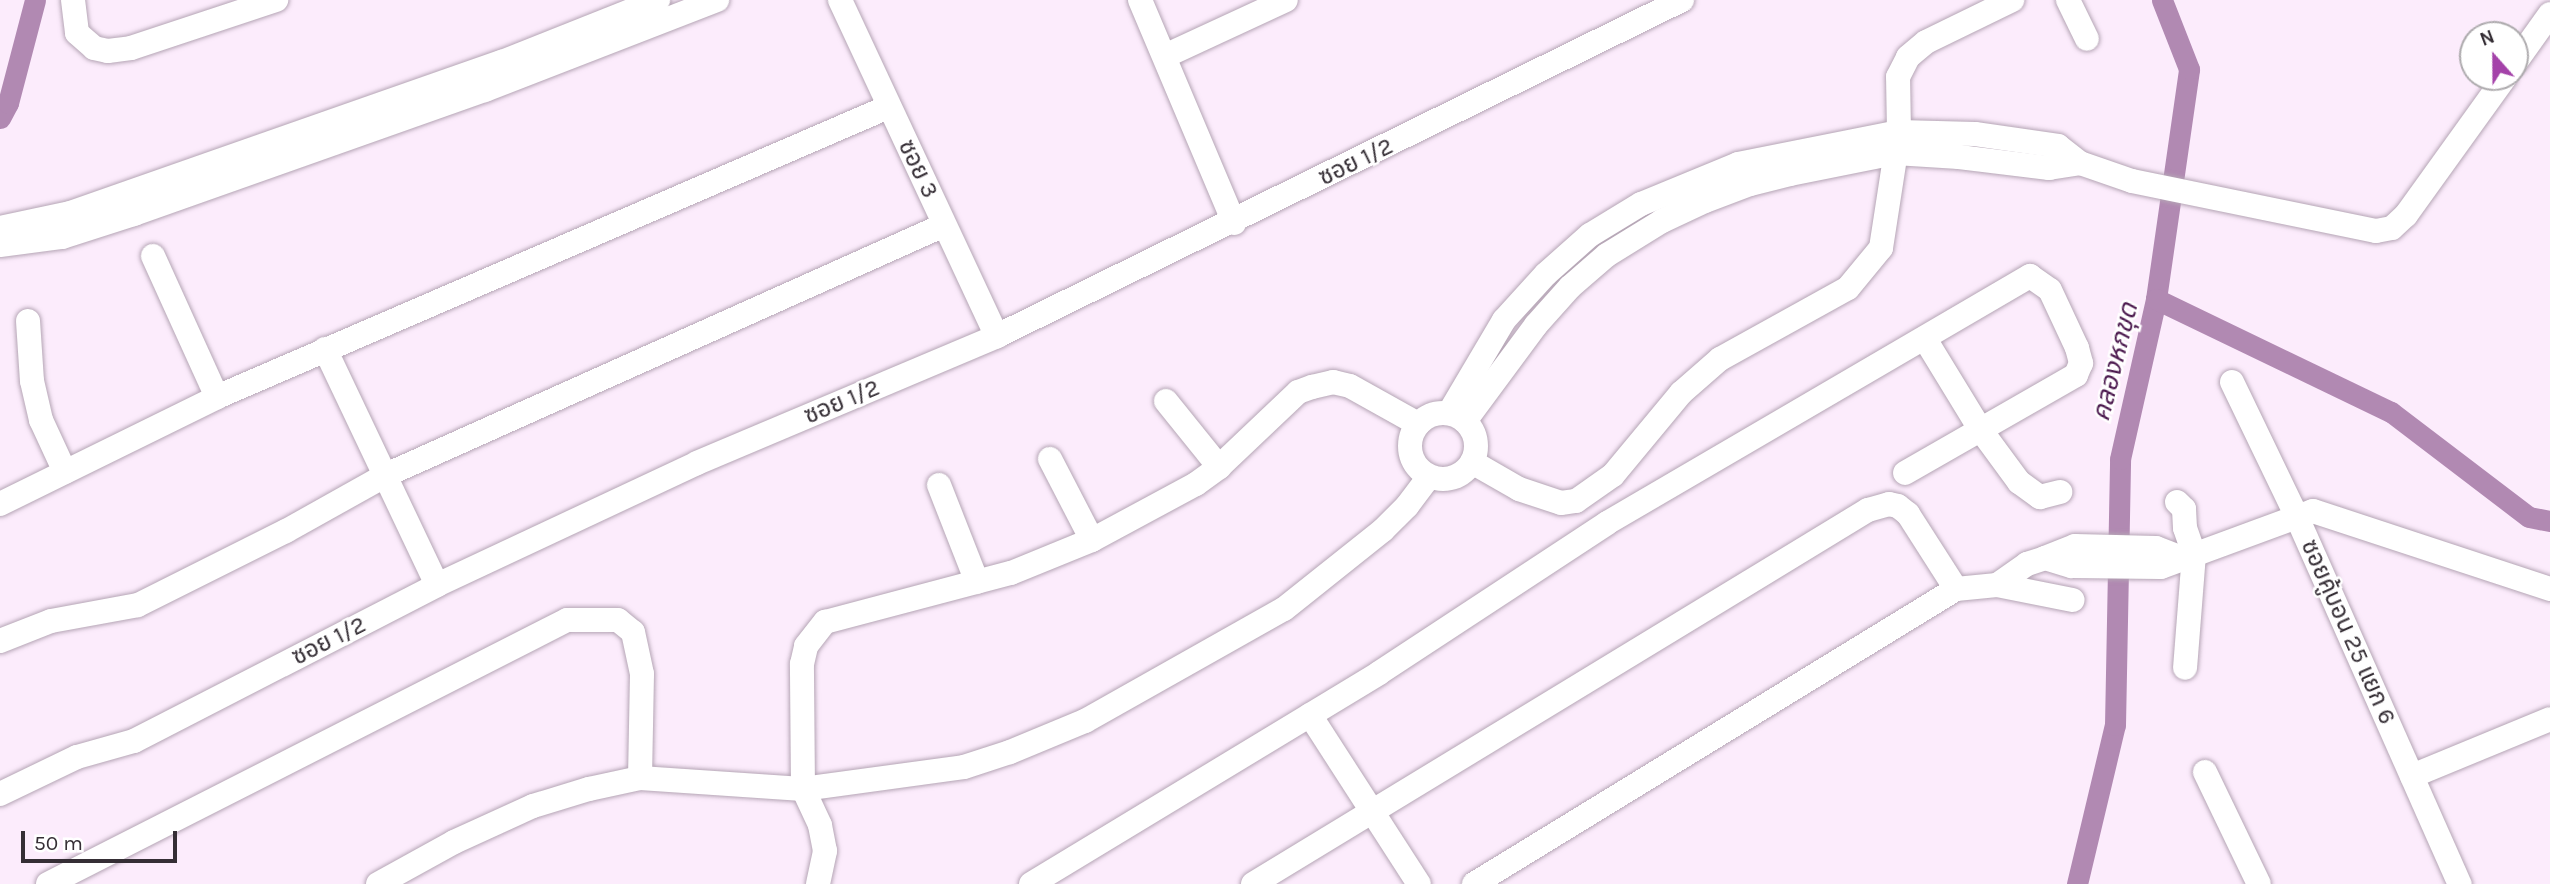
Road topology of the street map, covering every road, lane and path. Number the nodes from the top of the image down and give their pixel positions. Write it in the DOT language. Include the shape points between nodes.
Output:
graph roads {
  1 [pos="73,0"];
  2 [pos="276,0"];
  3 [pos="658,0"];
  4 [pos="717,0"];
  5 [pos="840,0"];
  6 [pos="1140,0"];
  7 [pos="1286,0"];
  8 [pos="1682,0"];
  9 [pos="2012,0"];
  10 [pos="2068,0"];
  11 [pos="2550,14"];
  12 [pos="2087,39"];
  13 [pos="2529,43"];
  14 [pos="1165,56"];
  15 [pos="2495,91"];
  16 [pos="888,107"];
  17 [pos="1897,143"];
  18 [pos="1726,181"];
  19 [pos="1234,223"];
  20 [pos="944,225"];
  21 [pos="0,228"];
  22 [pos="0,245"];
  23 [pos="1579,245"];
  24 [pos="153,256"];
  25 [pos="1596,265"];
  26 [pos="28,321"];
  27 [pos="997,336"];
  28 [pos="1925,339"];
  29 [pos="325,349"];
  30 [pos="2232,382"];
  31 [pos="218,397"];
  32 [pos="1166,401"];
  33 [pos="1457,417"];
  34 [pos="1418,424"];
  35 [pos="1980,429"];
  36 [pos="1051,459"];
  37 [pos="1472,461"];
  38 [pos="1219,467"];
  39 [pos="65,472"];
  40 [pos="1905,474"];
  41 [pos="386,475"];
  42 [pos="1429,477"];
  43 [pos="939,485"];
  44 [pos="2060,492"];
  45 [pos="2177,502"];
  46 [pos="0,504"];
  47 [pos="2297,517"];
  48 [pos="1093,540"];
  49 [pos="2189,556"];
  50 [pos="977,582"];
  51 [pos="437,585"];
  52 [pos="1997,585"];
  53 [pos="1956,589"];
  54 [pos="2550,589"];
  55 [pos="2073,600"];
  56 [pos="0,641"];
  57 [pos="2185,668"];
  58 [pos="1310,715"];
  59 [pos="2550,719"];
  60 [pos="2204,772"];
  61 [pos="2412,776"];
  62 [pos="640,778"];
  63 [pos="803,789"];
  64 [pos="0,794"];
  65 [pos="1372,811"];
  66 [pos="48,884"];
  67 [pos="378,884"];
  68 [pos="818,884"];
  69 [pos="1031,884"];
  70 [pos="1253,884"];
  71 [pos="1419,884"];
  72 [pos="1474,884"];
  73 [pos="2259,884"];
  74 [pos="2460,884"];
  1 -- 2 [label="street" via="77,33 94,48 108,51 131,48"];
  3 -- 21 [label="street" via="502,62 70,213"];
  4 -- 22 [label="street" via="485,90 134,214 62,237"];
  5 -- 16 [label="street, ซอย 3"];
  6 -- 14 [label="street"];
  7 -- 14 [label="street"];
  8 -- 19 [label="street, ซอย 1/2"];
  9 -- 17 [label="street" via="1926,42 1908,57 1898,77"];
  10 -- 12 [label="street"];
  11 -- 13 [label="street"];
  14 -- 19 [label="street"];
  15 -- 17 [label="street" via="2406,215 2392,228 2376,231 2132,181 2080,163 2058,146 1975,134"];
  16 -- 20 [label="street, ซอย 3"];
  16 -- 29 [label="street"];
  17 -- 18 [label="street"];
  17 -- 37 [label="street" via="1881,248 1866,268 1848,288 1720,359 1681,393 1613,475 1592,493 1560,503 1519,489"];
  18 -- 23 [label="street" via="1641,204"];
  18 -- 25 [label="street"];
  19 -- 27 [label="street, ซอย 1/2"];
  20 -- 27 [label="street, ซอย 3"];
  20 -- 41 [label="street"];
  23 -- 25 [label="street"];
  23 -- 33 [label="street" via="1504,320"];
  24 -- 31 [label="street"];
  25 -- 33 [label="street" via="1570,286"];
  26 -- 39 [label="street" via="38,407"];
  27 -- 51 [label="street, ซอย 1/2" via="697,463"];
  28 -- 35 [label="street"];
  28 -- 35 [label="street" via="2029,276 2050,290 2077,348 2081,363 2076,375"];
  28 -- 58 [label="street" via="1607,523"];
  29 -- 31 [label="street"];
  29 -- 41 [label="street"];
  30 -- 47 [label="street, ซอยคู้บอน 25 แยก 6"];
  31 -- 39 [label="street"];
  32 -- 38 [label="street"];
  33 -- 34 [label="street" via="1432,414"];
  33 -- 37 [label="street" via="1475,440"];
  34 -- 38 [label="street" via="1350,386 1333,382 1298,393"];
  34 -- 42 [label="street" via="1410,438 1410,453"];
  35 -- 40 [label="street"];
  35 -- 44 [label="street" via="2019,482 2040,497"];
  36 -- 48 [label="street"];
  37 -- 42 [label="street" via="1454,477"];
  38 -- 48 [label="street"];
  39 -- 46 [label="street"];
  41 -- 51 [label="street"];
  41 -- 56 [label="street" via="138,605 51,621"];
  42 -- 63 [label="street" via="1382,530 1284,610 1084,721 964,766"];
  43 -- 50 [label="street"];
  45 -- 49 [label="street" via="2184,509"];
  47 -- 49 [label="street"];
  47 -- 54 [label="street" via="2313,511"];
  47 -- 61 [label="street, ซอยคู้บอน 25 แยก 6"];
  48 -- 50 [label="street"];
  49 -- 52 [label="street" via="2045,558 2026,564"];
  49 -- 57 [label="street"];
  50 -- 63 [label="street" via="839,617 813,633 802,664"];
  51 -- 64 [label="street, ซอย 1/2" via="134,741 64,762"];
  52 -- 53 [label="street"];
  52 -- 55 [label="street"];
  53 -- 65 [label="street" via="1908,514 1898,506 1879,505"];
  53 -- 72 [label="street"];
  58 -- 65 [label="street"];
  58 -- 69 [label="street"];
  59 -- 61 [label="street"];
  60 -- 73 [label="street"];
  61 -- 74 [label="street, ซอยคู้บอน 25 แยก 6"];
  62 -- 63 [label="street"];
  62 -- 66 [label="street" via="642,674 632,632 618,620 566,620"];
  62 -- 67 [label="street" via="533,806"];
  63 -- 68 [label="street" via="820,825 825,851"];
  65 -- 70 [label="street"];
  65 -- 71 [label="street"];
}
